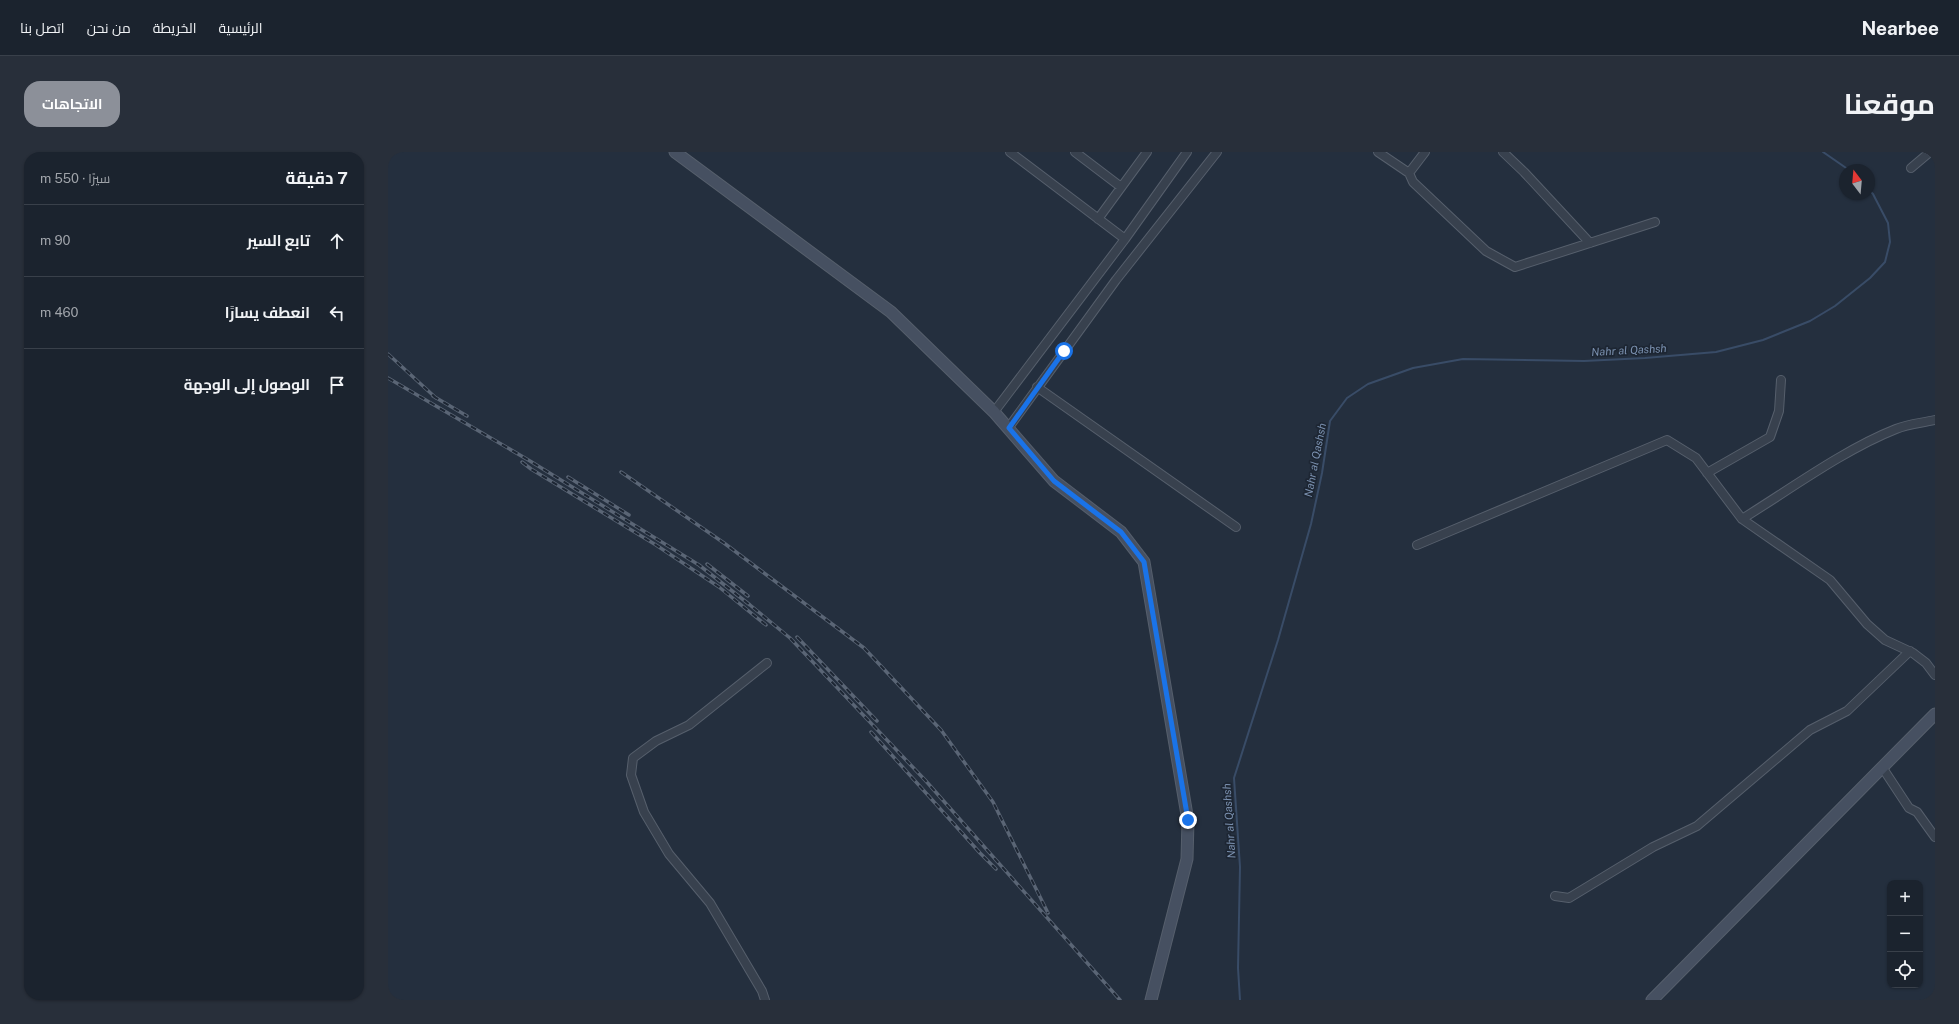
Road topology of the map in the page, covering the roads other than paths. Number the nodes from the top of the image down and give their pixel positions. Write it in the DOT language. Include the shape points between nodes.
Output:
graph roads {
  1 [pos="675,152"];
  2 [pos="1010,152"];
  3 [pos="1075,152"];
  4 [pos="1147,152"];
  5 [pos="1187,152"];
  6 [pos="1217,152"];
  7 [pos="1378,152"];
  8 [pos="1425,152"];
  9 [pos="1503,152"];
  10 [pos="1930,152"];
  11 [pos="1911,168"];
  12 [pos="1409,173"];
  13 [pos="1121,188"];
  14 [pos="1098,219"];
  15 [pos="1655,222"];
  16 [pos="1125,239"];
  17 [pos="1590,243"];
  18 [pos="1781,380"];
  19 [pos="1038,387"];
  20 [pos="994,412"];
  21 [pos="1935,420"];
  22 [pos="1009,428"];
  23 [pos="1707,473"];
  24 [pos="1742,519"];
  25 [pos="1236,527"];
  26 [pos="1417,545"];
  27 [pos="1910,651"];
  28 [pos="767,663"];
  29 [pos="1935,675"];
  30 [pos="1935,714"];
  31 [pos="1882,767"];
  32 [pos="1935,838"];
  33 [pos="1555,896"];
  34 [pos="765,1000"];
  35 [pos="1151,1000"];
  36 [pos="1652,1000"];
  1 -- 20 [label="street" via="891,312"];
  2 -- 14 [label="street"];
  3 -- 13 [label="street"];
  4 -- 13 [label="street"];
  5 -- 16 [label="street"];
  6 -- 19 [label="street" via="1116,280"];
  7 -- 12 [label="street"];
  8 -- 12 [label="street"];
  9 -- 17 [label="street"];
  10 -- 11 [label="street"];
  12 -- 17 [label="street" via="1413,182 1486,251 1515,267"];
  13 -- 14 [label="street"];
  14 -- 16 [label="street"];
  15 -- 17 [label="street"];
  16 -- 20 [label="street"];
  18 -- 23 [label="street" via="1779,411 1770,437"];
  19 -- 22 [label="street"];
  19 -- 25 [label="street"];
  20 -- 22 [label="street"];
  21 -- 24 [label="street" via="1897,428 1877,438"];
  22 -- 35 [label="street" via="1054,481 1121,532 1144,562 1188,820 1187,859"];
  23 -- 24 [label="street"];
  23 -- 26 [label="street" via="1696,458 1667,440"];
  24 -- 27 [label="street" via="1830,580 1867,624 1885,640"];
  27 -- 29 [label="street" via="1926,663"];
  27 -- 33 [label="street" via="1847,711 1810,730 1697,826 1653,847 1569,898"];
  28 -- 34 [label="street" via="689,725 656,741 633,758 630,769 644,812 669,854 710,902"];
  30 -- 31 [label="street"];
  31 -- 32 [label="street" via="1909,808 1917,812"];
  31 -- 36 [label="street"];
}
